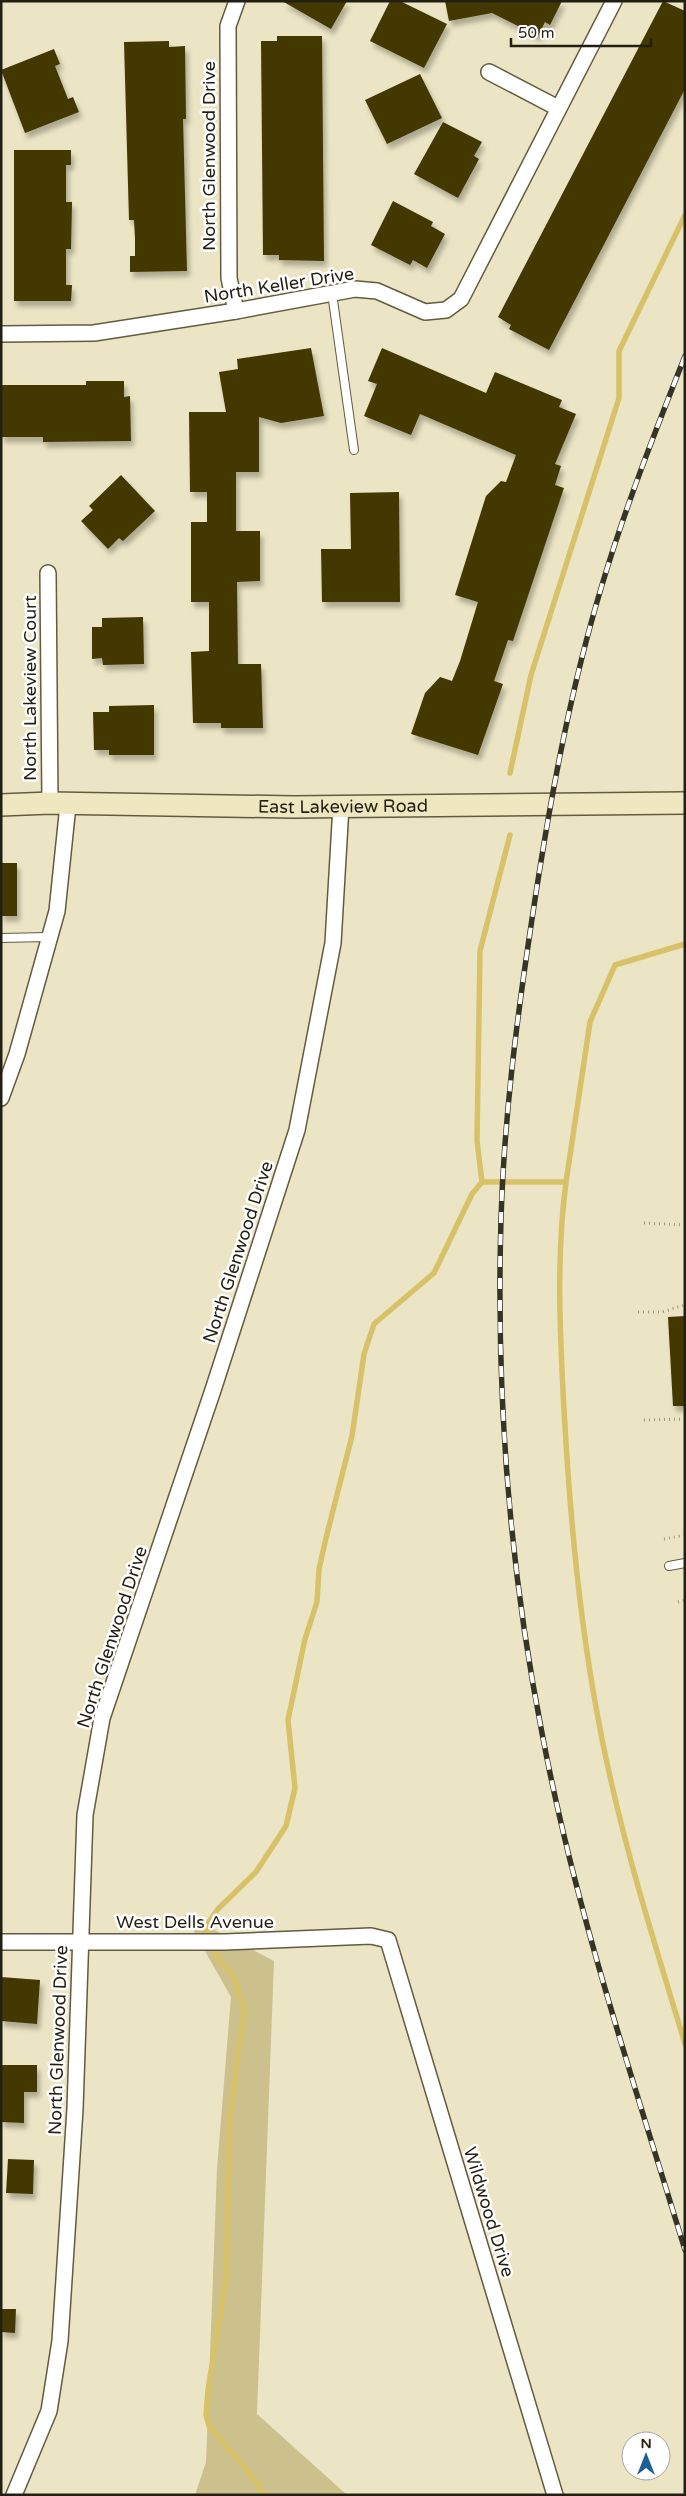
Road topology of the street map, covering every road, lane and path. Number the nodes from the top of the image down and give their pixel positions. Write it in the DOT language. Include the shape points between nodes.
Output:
graph roads {
  1 [pos="237,1"];
  2 [pos="614,1"];
  3 [pos="489,72"];
  4 [pos="558,108"];
  5 [pos="332,293"];
  6 [pos="236,311"];
  7 [pos="1,334"];
  8 [pos="354,450"];
  9 [pos="48,573"];
  10 [pos="685,802"];
  11 [pos="59,804"];
  12 [pos="1,805"];
  13 [pos="341,806"];
  14 [pos="48,937"];
  15 [pos="1,938"];
  16 [pos="1,1098"];
  17 [pos="644,1223"];
  18 [pos="685,1224"];
  19 [pos="685,1305"];
  20 [pos="638,1312"];
  21 [pos="685,1419"];
  22 [pos="644,1420"];
  23 [pos="685,1535"];
  24 [pos="664,1539"];
  25 [pos="685,1563"];
  26 [pos="669,1566"];
  27 [pos="685,1600"];
  28 [pos="678,1602"];
  29 [pos="388,1940"];
  30 [pos="1,1942"];
  31 [pos="81,1942"];
  32 [pos="14,2495"];
  33 [pos="556,2495"];
  1 -- 6 [label="street, North Glenwood Drive" via="228,26 228,278"];
  2 -- 4 [label="street, North Keller Drive"];
  3 -- 4 [label="street"];
  4 -- 5 [label="street, North Keller Drive" via="461,298 446,310 425,312 377,291 356,288"];
  5 -- 6 [label="street, North Keller Drive"];
  5 -- 8 [label="lane"];
  6 -- 7 [label="street, North Keller Drive" via="94,334"];
  9 -- 11 [label="street, North Lakeview Court"];
  10 -- 13 [label="main road, East Lakeview Road"];
  11 -- 12 [label="main road, East Lakeview Road"];
  11 -- 13 [label="main road, East Lakeview Road"];
  11 -- 14 [label="street, North Lakeview Court" via="57,911"];
  13 -- 31 [label="street, North Glenwood Drive" via="333,943 297,1130 102,1718 85,1815"];
  14 -- 15 [label="lane"];
  14 -- 16 [label="street, North Lakeview Court" via="17,1054"];
  17 -- 18 [label="path"];
  19 -- 20 [label="path" via="662,1312"];
  21 -- 22 [label="path"];
  23 -- 24 [label="path"];
  25 -- 26 [label="lane"];
  27 -- 28 [label="path"];
  29 -- 31 [label="street, West Dells Avenue" via="371,1936 274,1941"];
  29 -- 33 [label="street, Wildwood Drive"];
  30 -- 31 [label="street, West Dells Avenue"];
  31 -- 32 [label="street, North Glenwood Drive" via="75,2109 60,2341 49,2411"];
}
